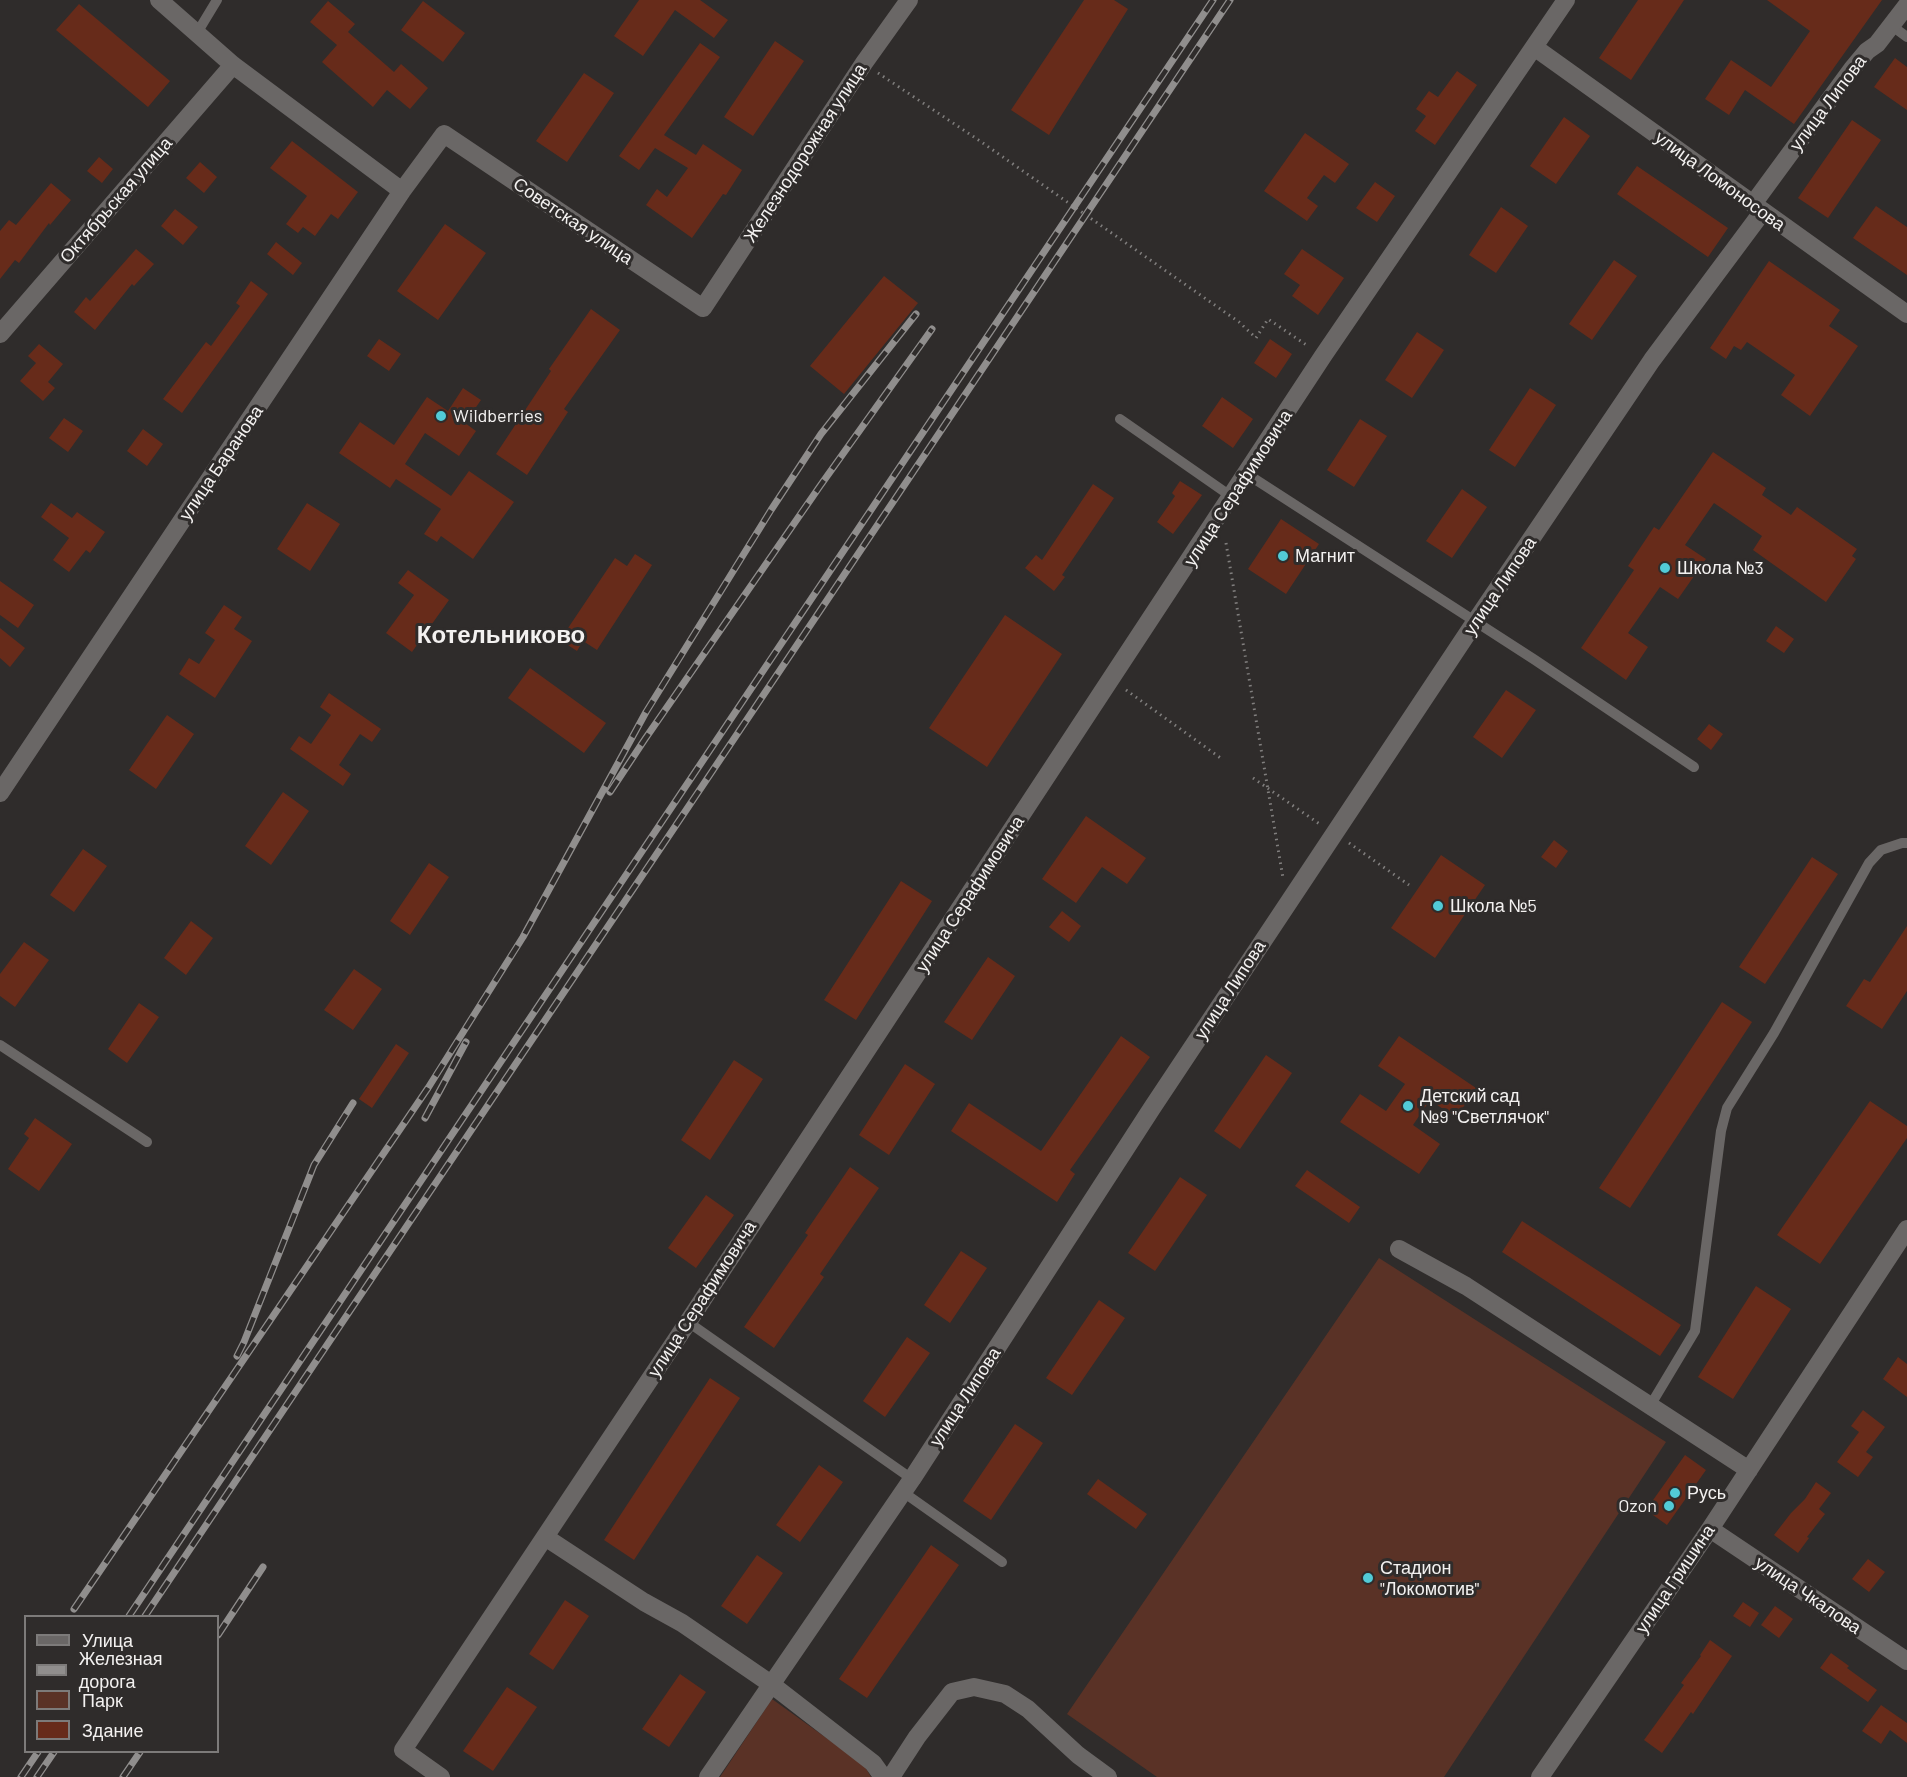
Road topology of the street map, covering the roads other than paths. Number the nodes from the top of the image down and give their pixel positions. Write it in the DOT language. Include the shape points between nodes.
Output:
graph roads {
  1 [pos="159,0"];
  2 [pos="218,0"];
  3 [pos="909,0"];
  4 [pos="1566,0"];
  5 [pos="1907,5"];
  6 [pos="1892,26"];
  7 [pos="197,33"];
  8 [pos="1907,37"];
  9 [pos="1534,47"];
  10 [pos="233,65"];
  11 [pos="444,134"];
  12 [pos="402,191"];
  13 [pos="1758,208"];
  14 [pos="703,308"];
  15 [pos="1907,314"];
  16 [pos="0,334"];
  17 [pos="1120,419"];
  18 [pos="1247,474"];
  19 [pos="1232,497"];
  20 [pos="1475,622"];
  21 [pos="1694,767"];
  22 [pos="0,793"];
  23 [pos="1907,843"];
  24 [pos="0,1045"];
  25 [pos="147,1142"];
  26 [pos="1907,1229"];
  27 [pos="1399,1249"];
  28 [pos="688,1322"];
  29 [pos="1650,1406"];
  30 [pos="1749,1470"];
  31 [pos="908,1485"];
  32 [pos="1710,1529"];
  33 [pos="544,1537"];
  34 [pos="1002,1562"];
  35 [pos="1907,1661"];
  36 [pos="771,1684"];
  37 [pos="441,1777"];
  38 [pos="708,1777"];
  39 [pos="884,1777"];
  40 [pos="891,1777"];
  41 [pos="1108,1777"];
  42 [pos="1540,1777"];
  1 -- 7 [label="street"];
  2 -- 7 [label="lane"];
  3 -- 14 [label="street, Железнодорожная улица"];
  4 -- 9 [label="street, улица Серафимовича"];
  5 -- 6 [label="street, улица Липова"];
  6 -- 8 [label="lane"];
  6 -- 13 [label="street, улица Липова" via="1852,69"];
  7 -- 10 [label="street"];
  9 -- 13 [label="street, улица Ломоносова"];
  9 -- 18 [label="street, улица Серафимовича"];
  10 -- 12 [label="street"];
  10 -- 16 [label="street, Октябрьская улица"];
  11 -- 12 [label="street, улица Баранова"];
  11 -- 14 [label="street, Советская улица"];
  12 -- 22 [label="street, улица Баранова"];
  13 -- 15 [label="street, улица Ломоносова"];
  13 -- 20 [label="street, улица Липова"];
  17 -- 19 [label="lane"];
  18 -- 19 [label="street, улица Серафимовича"];
  18 -- 20 [label="lane"];
  19 -- 28 [label="street, улица Серафимовича"];
  20 -- 21 [label="lane"];
  20 -- 31 [label="street, улица Липова"];
  23 -- 29 [label="lane" via="1881,850 1869,863 1727,1108 1695,1331"];
  24 -- 25 [label="lane"];
  26 -- 30 [label="street, улица Гришина"];
  27 -- 29 [label="street" via="1466,1286"];
  28 -- 31 [label="lane"];
  28 -- 33 [label="street, улица Серафимовича"];
  29 -- 30 [label="street"];
  30 -- 32 [label="street, улица Гришина"];
  31 -- 34 [label="lane"];
  31 -- 36 [label="street, улица Липова"];
  32 -- 35 [label="street, улица Чкалова"];
  32 -- 42 [label="street, улица Гришина"];
  33 -- 36 [label="street"];
  33 -- 37 [label="street, улица Серафимовича" via="403,1750"];
  36 -- 38 [label="street, улица Липова"];
  36 -- 39 [label="street" via="873,1763"];
  40 -- 41 [label="street" via="952,1692 974,1686 1005,1694 1028,1709"];
}
